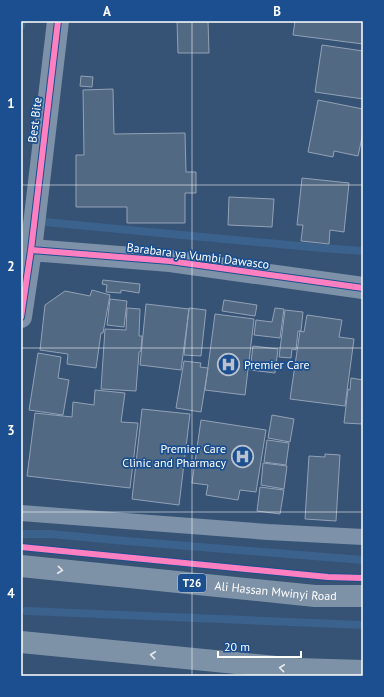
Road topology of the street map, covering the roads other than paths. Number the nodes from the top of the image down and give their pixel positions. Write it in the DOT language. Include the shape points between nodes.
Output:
graph roads {
  1 [pos="58,21"];
  2 [pos="31,250"];
  3 [pos="363,288"];
  4 [pos="21,317"];
  5 [pos="21,513"];
  6 [pos="363,537"];
  7 [pos="21,566"];
  8 [pos="363,596"];
  9 [pos="21,642"];
  10 [pos="363,671"];
  1 -- 2 [label="street, Best Bite"];
  2 -- 3 [label="street, Barabara ya Vumbi Dawasco" via="170,262"];
  2 -- 4 [label="street, Best Bite"];
  5 -- 6 [label="lane"];
  7 -- 8 [label="highway, Ali Hassan Mwinyi Road / T26, one-way" via="315,596"];
  10 -- 9 [label="highway, one-way" via="297,669"];
}
